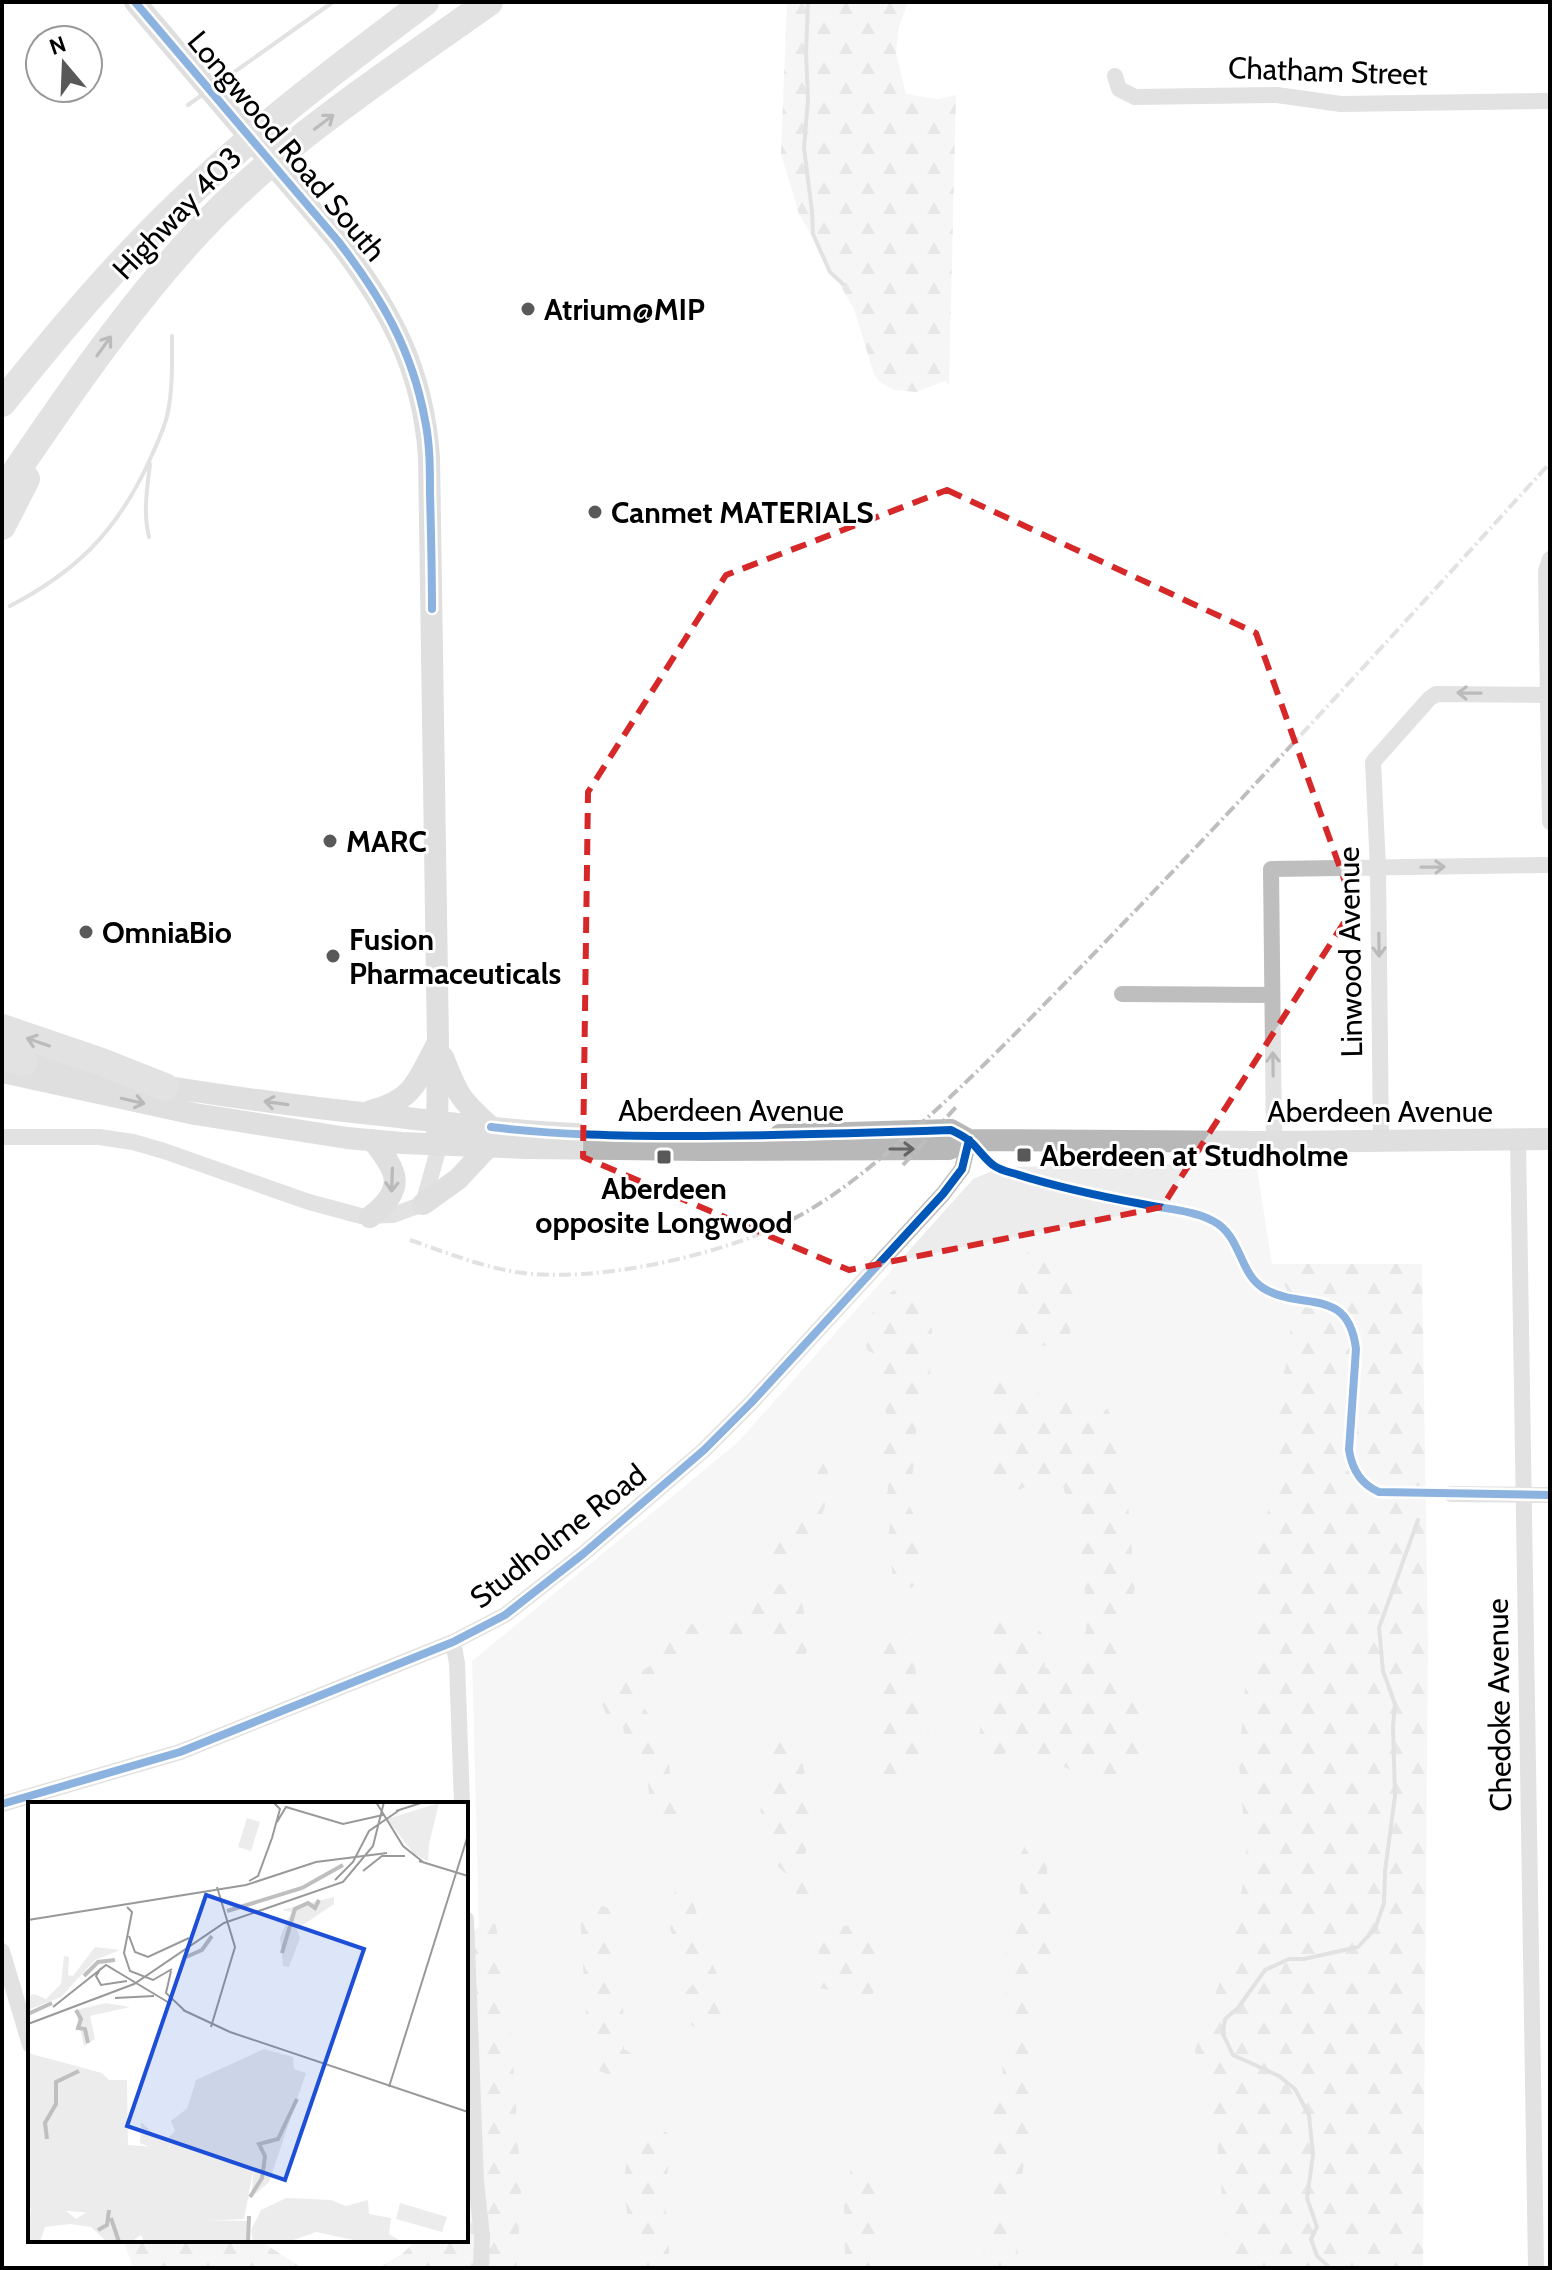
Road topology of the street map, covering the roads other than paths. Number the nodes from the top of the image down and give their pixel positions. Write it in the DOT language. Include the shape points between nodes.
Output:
graph roads {
  1 [pos="135,2"];
  2 [pos="425,2"];
  3 [pos="489,2"];
  4 [pos="1115,76"];
  5 [pos="1550,101"];
  6 [pos="2,403"];
  7 [pos="59,410"];
  8 [pos="2,492"];
  9 [pos="2,526"];
  10 [pos="1550,559"];
  11 [pos="1548,695"];
  12 [pos="1550,822"];
  13 [pos="1550,865"];
  14 [pos="1378,867"];
  15 [pos="1122,994"];
  16 [pos="1271,995"];
  17 [pos="2,1028"];
  18 [pos="438,1043"];
  19 [pos="9,1063"];
  20 [pos="165,1087"];
  21 [pos="353,1113"];
  22 [pos="437,1121"];
  23 [pos="2,1137"];
  24 [pos="490,1137"];
  25 [pos="1550,1139"];
  26 [pos="372,1140"];
  27 [pos="969,1140"];
  28 [pos="1518,1140"];
  29 [pos="1381,1141"];
  30 [pos="1274,1142"];
  31 [pos="437,1145"];
  32 [pos="423,1204"];
  33 [pos="370,1217"];
  34 [pos="1451,1494"];
  35 [pos="1525,1495"];
  36 [pos="1550,1495"];
  37 [pos="453,1642"];
  38 [pos="462,1802"];
  39 [pos="2,1804"];
  40 [pos="2,1951"];
  41 [pos="468,1971"];
  42 [pos="28,2038"];
  43 [pos="481,2268"];
  44 [pos="1536,2268"];
  1 -- 18 [label="main road, Longwood Road South" via="369,282 412,369 429,457"];
  2 -- 6 [label="highway, Highway 403" via="324,78 198,186 119,266"];
  7 -- 3 [label="highway, Highway 403, one-way" via="187,243 239,192 294,144"];
  4 -- 5 [label="street, Chatham Street" via="1119,89 1135,97 1277,95 1335,104"];
  7 -- 8 [label="highway, Highway 403"];
  7 -- 9 [label="highway"];
  10 -- 11 [label="street"];
  11 -- 12 [label="street"];
  11 -- 14 [label="street, Linwood Avenue, one-way" via="1436,694 1429,699 1373,762"];
  14 -- 13 [label="street, one-way"];
  14 -- 16 [label="street" via="1271,869"];
  14 -- 29 [label="street, Linwood Avenue, one-way"];
  15 -- 16 [label="street"];
  30 -- 16 [label="street, one-way"];
  20 -- 17 [label="highway, one-way"];
  18 -- 21 [label="main road" via="411,1092 373,1111"];
  18 -- 22 [label="main road, Longwood Road South"];
  18 -- 24 [label="main road" via="453,1084"];
  19 -- 20 [label="main road, Aberdeen Avenue"];
  19 -- 26 [label="main road, Aberdeen Avenue, one-way" via="195,1114"];
  21 -- 20 [label="main road, Aberdeen Avenue, one-way"];
  21 -- 22 [label="main road, Aberdeen Avenue"];
  22 -- 24 [label="main road, Aberdeen Avenue"];
  22 -- 31 [label="main road, Longwood Road South"];
  23 -- 33 [label="street" via="133,1142 309,1202"];
  24 -- 27 [label="main road, Aberdeen Avenue" via="951,1130"];
  24 -- 31 [label="main road, Aberdeen Avenue"];
  24 -- 32 [label="main road" via="458,1179"];
  25 -- 28 [label="main road, Aberdeen Avenue"];
  26 -- 31 [label="main road, Aberdeen Avenue"];
  26 -- 33 [label="main road, one-way" via="390,1162 394,1180 385,1205"];
  27 -- 30 [label="main road, Aberdeen Avenue"];
  27 -- 37 [label="street, Studholme Road" via="962,1169 943,1194 704,1450 505,1615"];
  28 -- 29 [label="main road, Aberdeen Avenue"];
  28 -- 35 [label="street, Chedoke Avenue"];
  29 -- 30 [label="main road, Aberdeen Avenue"];
  31 -- 32 [label="street, Longwood Road South"];
  32 -- 33 [label="street"];
  34 -- 35 [label="street"];
  35 -- 36 [label="street"];
  35 -- 44 [label="street, Chedoke Avenue"];
  37 -- 38 [label="street"];
  37 -- 39 [label="street, Studholme Road" via="180,1752"];
  40 -- 42 [label="street"];
  41 -- 43 [label="street"];
}
